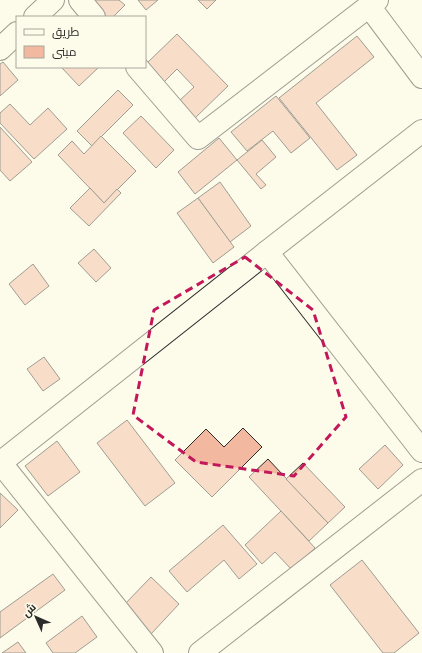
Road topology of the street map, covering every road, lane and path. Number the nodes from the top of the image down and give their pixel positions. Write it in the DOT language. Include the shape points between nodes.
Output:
graph roads {
  1 [pos="53,0"];
  2 [pos="80,0"];
  3 [pos="373,3"];
  4 [pos="36,16"];
  5 [pos="93,16"];
  6 [pos="16,34"];
  7 [pos="0,49"];
  8 [pos="138,68"];
  9 [pos="422,77"];
  10 [pos="422,131"];
  11 [pos="267,252"];
  12 [pos="422,451"];
  13 [pos="0,462"];
  14 [pos="422,480"];
  15 [pos="152,653"];
  16 [pos="200,653"];
  1 -- 4 [label="street"];
  2 -- 5 [label="street"];
  3 -- 8 [label="street" via="198,138"];
  3 -- 9 [label="street"];
  6 -- 7 [label="street"];
  10 -- 11 [label="street"];
  11 -- 12 [label="street"];
  11 -- 13 [label="street"];
  13 -- 15 [label="street"];
  14 -- 16 [label="street"];
}
